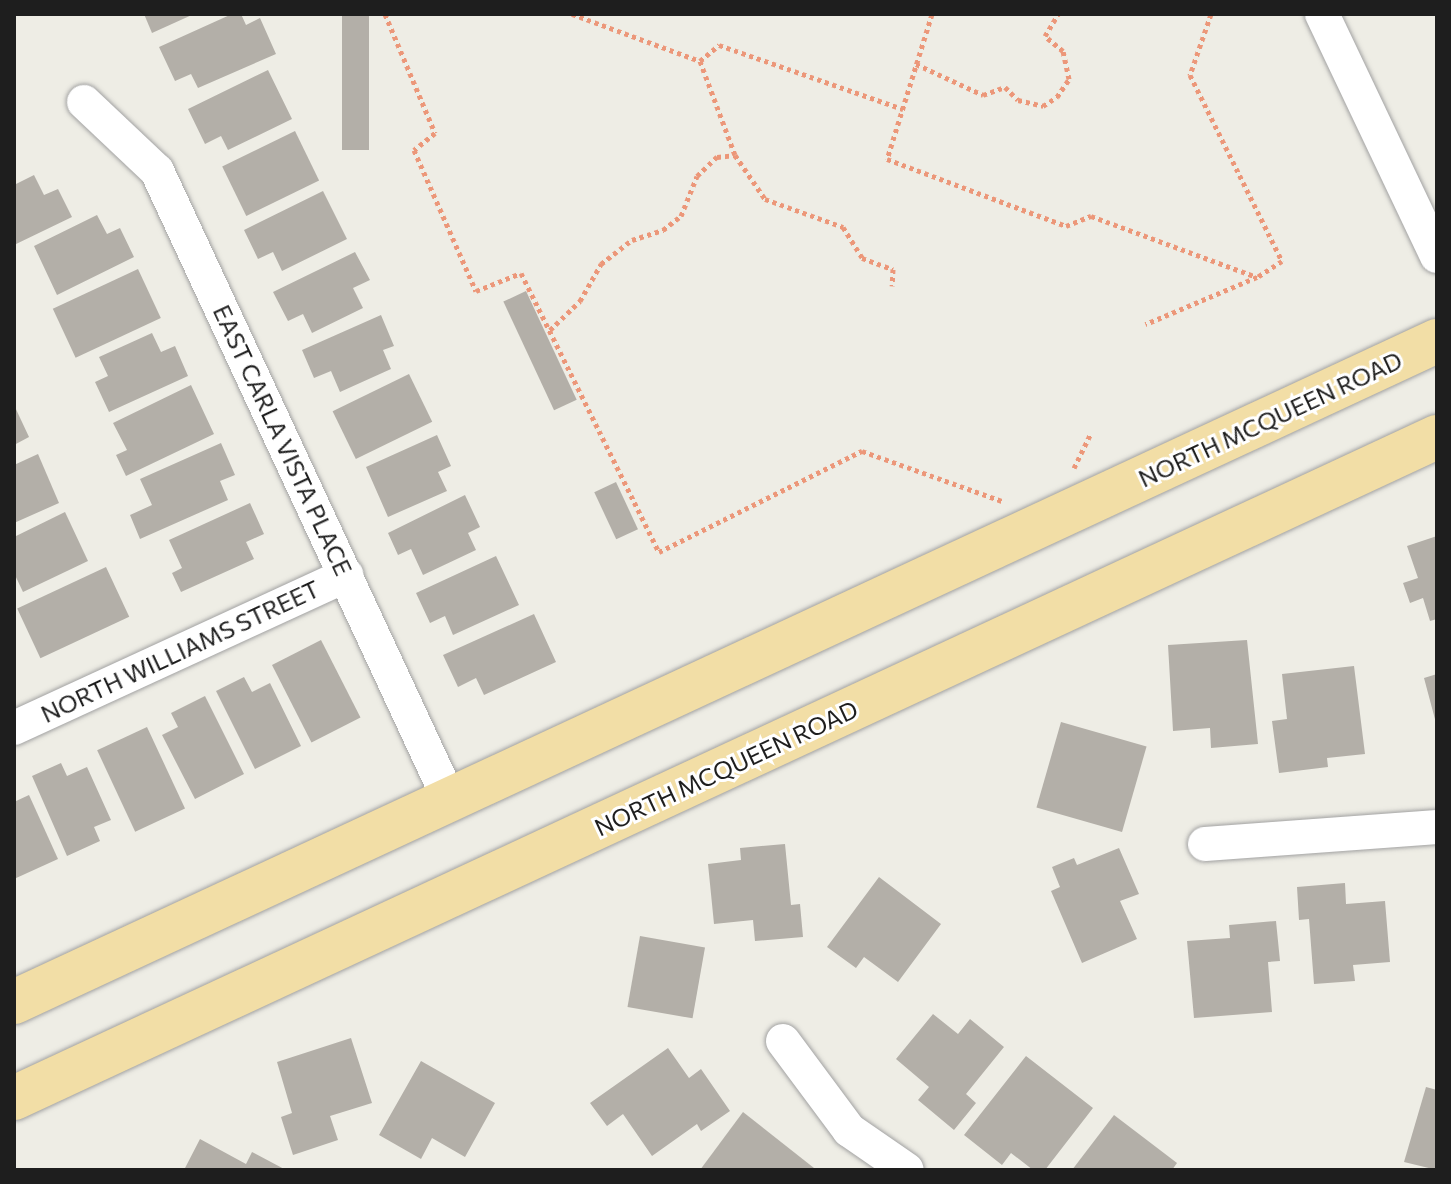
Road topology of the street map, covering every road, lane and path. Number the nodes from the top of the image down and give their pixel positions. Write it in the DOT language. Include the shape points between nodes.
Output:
graph roads {
  1 [pos="385,14"];
  2 [pos="572,14"];
  3 [pos="932,14"];
  4 [pos="1058,14"];
  5 [pos="1211,14"];
  6 [pos="1322,14"];
  7 [pos="700,61"];
  8 [pos="916,64"];
  9 [pos="84,102"];
  10 [pos="903,109"];
  11 [pos="735,155"];
  12 [pos="1437,256"];
  13 [pos="1257,277"];
  14 [pos="892,286"];
  15 [pos="1146,324"];
  16 [pos="550,330"];
  17 [pos="1437,341"];
  18 [pos="1091,433"];
  19 [pos="1437,437"];
  20 [pos="1067,483"];
  21 [pos="1012,504"];
  22 [pos="346,575"];
  23 [pos="14,728"];
  24 [pos="450,801"];
  25 [pos="1437,827"];
  26 [pos="1205,844"];
  27 [pos="14,1002"];
  28 [pos="783,1041"];
  29 [pos="14,1098"];
  30 [pos="907,1170"];
  1 -- 16 [label="path" via="435,133 414,150 476,291 521,273"];
  2 -- 7 [label="path"];
  3 -- 8 [label="path"];
  4 -- 8 [label="path" via="1045,36 1063,51 1069,79 1043,106 1018,100 1005,87 983,95"];
  5 -- 13 [label="path" via="1190,75 1282,261"];
  6 -- 12 [label="street"];
  7 -- 10 [label="path" via="719,45"];
  7 -- 11 [label="path"];
  8 -- 10 [label="path"];
  9 -- 22 [label="street, EAST CARLA VISTA PLACE" via="157,171"];
  10 -- 13 [label="path" via="887,159 1066,226 1091,216"];
  11 -- 14 [label="path" via="765,199 843,227 862,258 893,269"];
  11 -- 16 [label="path" via="717,157 697,176 681,216 663,230 632,240 601,264 580,301"];
  13 -- 15 [label="path"];
  16 -- 21 [label="path" via="659,552 862,451"];
  17 -- 24 [label="main road, NORTH MCQUEEN ROAD"];
  18 -- 20 [label="path"];
  19 -- 29 [label="main road, NORTH MCQUEEN ROAD"];
  22 -- 23 [label="street, NORTH WILLIAMS STREET"];
  22 -- 24 [label="street, EAST CARLA VISTA PLACE"];
  24 -- 27 [label="main road, NORTH MCQUEEN ROAD"];
  25 -- 26 [label="street"];
  28 -- 30 [label="street" via="849,1130"];
}
